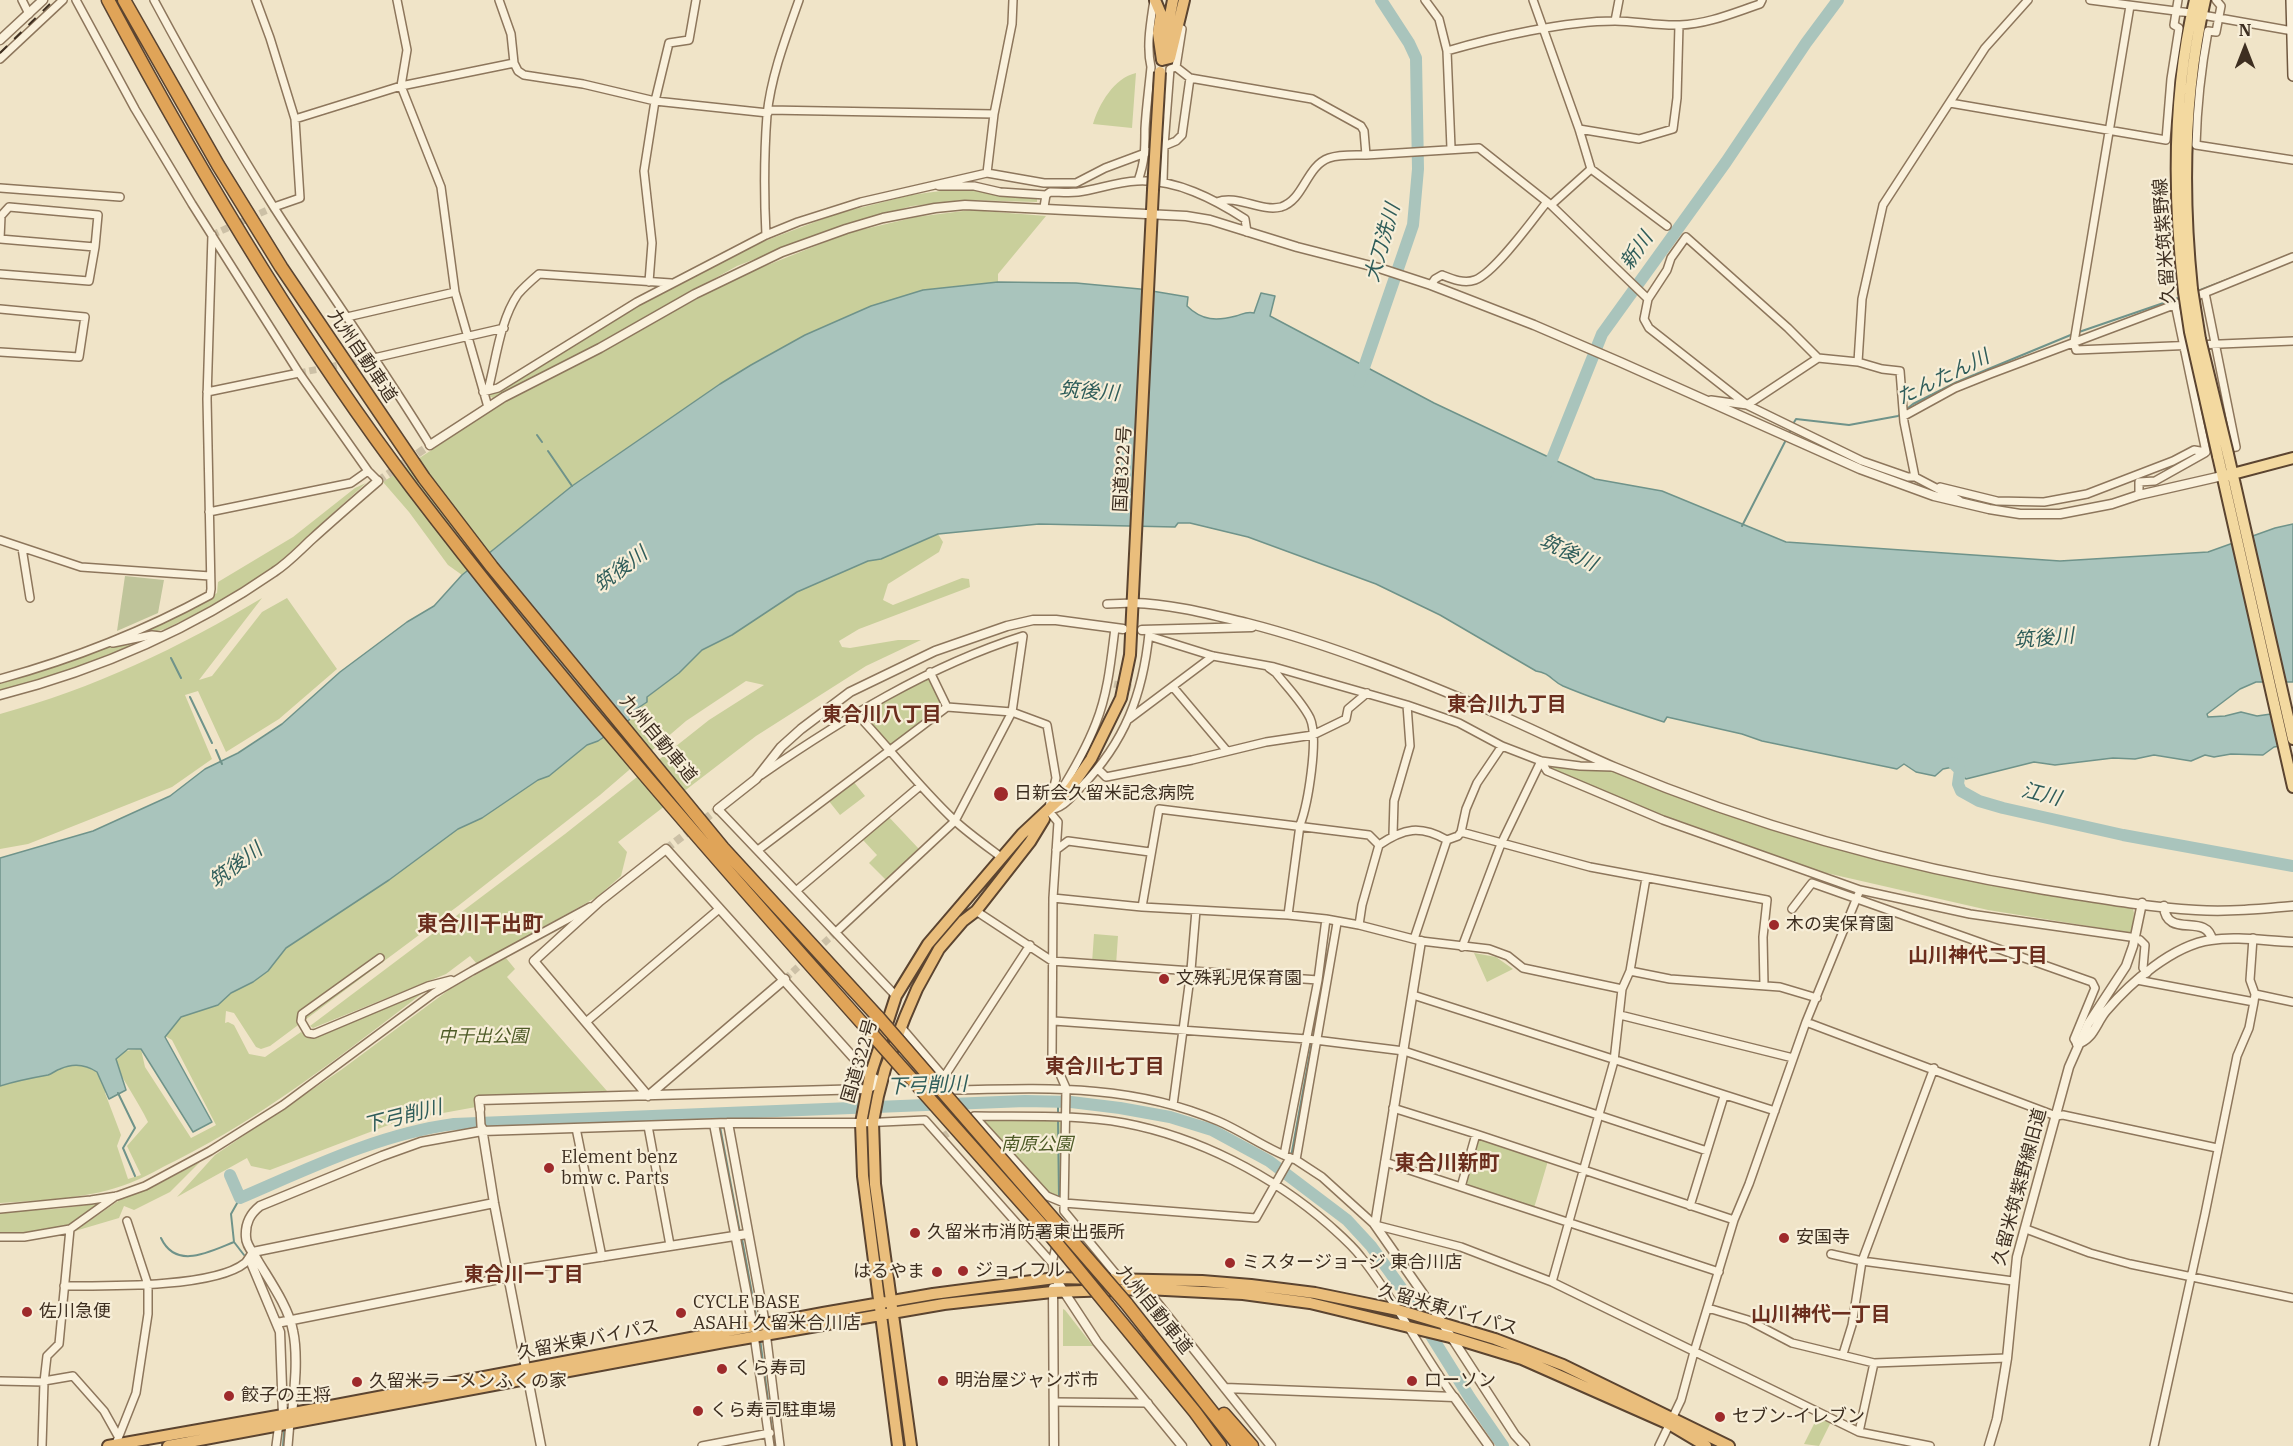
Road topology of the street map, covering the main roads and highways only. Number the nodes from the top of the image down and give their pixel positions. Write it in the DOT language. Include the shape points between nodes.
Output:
graph roads {
  1 [pos="108,0"];
  2 [pos="124,0"];
  3 [pos="1154,0"];
  4 [pos="2194,0"];
  5 [pos="2205,0"];
  6 [pos="2290,0"];
  7 [pos="1181,1"];
  8 [pos="2196,14"];
  9 [pos="2292,31"];
  10 [pos="1162,60"];
  11 [pos="2293,76"];
  12 [pos="2293,458"];
  13 [pos="2227,475"];
  14 [pos="2233,501"];
  15 [pos="2293,739"];
  16 [pos="2293,787"];
  17 [pos="1048,810"];
  18 [pos="870,1093"];
  19 [pos="892,1307"];
  20 [pos="880,1310"];
  21 [pos="1150,1330"];
  22 [pos="286,1420"];
  23 [pos="1671,1421"];
  24 [pos="114,1443"];
  25 [pos="168,1446"];
  26 [pos="898,1446"];
  27 [pos="911,1446"];
  28 [pos="1220,1446"];
  29 [pos="1239,1446"];
  30 [pos="1252,1446"];
  31 [pos="1706,1446"];
  32 [pos="1729,1446"];
  1 -- 28 [label="highway, 九州自動車道, bridge" via="267,275 412,487 593,713 1045,1228"];
  2 -- 21 [label="highway, 九州自動車道, bridge" via="281,267 424,478 492,567 723,848 878,1017"];
  3 -- 10 [label="highway" via="1161,14 1158,33"];
  4 -- 8 [label="main road, 久留米筑紫野線"];
  5 -- 8 [label="main road, 久留米筑紫野線"];
  6 -- 9 [label="main road"];
  7 -- 10 [label="highway, 国道322号"];
  8 -- 13 [label="main road, 久留米筑紫野線, bridge" via="2186,130 2188,291 2200,339 2217,454"];
  9 -- 11 [label="main road"];
  10 -- 17 [label="highway, 国道322号, bridge" via="1130,655 1121,698 1091,759 1070,789"];
  12 -- 13 [label="main road"];
  13 -- 14 [label="main road, 久留米筑紫野線"];
  14 -- 15 [label="main road, 久留米筑紫野線"];
  14 -- 16 [label="main road, 久留米筑紫野線"];
  17 -- 18 [label="highway, 国道322号" via="1030,842 976,911 939,949 917,989 882,1082"];
  17 -- 18 [label="highway, 国道322号" via="1001,857 928,944 896,996 870,1076"];
  18 -- 19 [label="highway, 国道322号" via="875,1184"];
  18 -- 20 [label="highway, 国道322号" via="862,1119 863,1176"];
  19 -- 20 [label="highway, 久留米東バイパス"];
  19 -- 23 [label="highway, 久留米東バイパス" via="1057,1292 1146,1289 1254,1295 1310,1303 1407,1325 1522,1359"];
  19 -- 23 [label="highway, 久留米東バイパス" via="1054,1278 1202,1281 1315,1293 1398,1310 1495,1339 1563,1365"];
  19 -- 27 [label="highway, 国道322号"];
  20 -- 22 [label="highway, 久留米東バイパス"];
  20 -- 26 [label="highway, 国道322号"];
  21 -- 29 [label="highway, 九州自動車道"];
  21 -- 30 [label="highway"];
  22 -- 24 [label="highway, 久留米東バイパス"];
  22 -- 25 [label="highway, 久留米東バイパス"];
  23 -- 31 [label="highway, 久留米東バイパス"];
  23 -- 32 [label="highway, 久留米東バイパス"];
}
